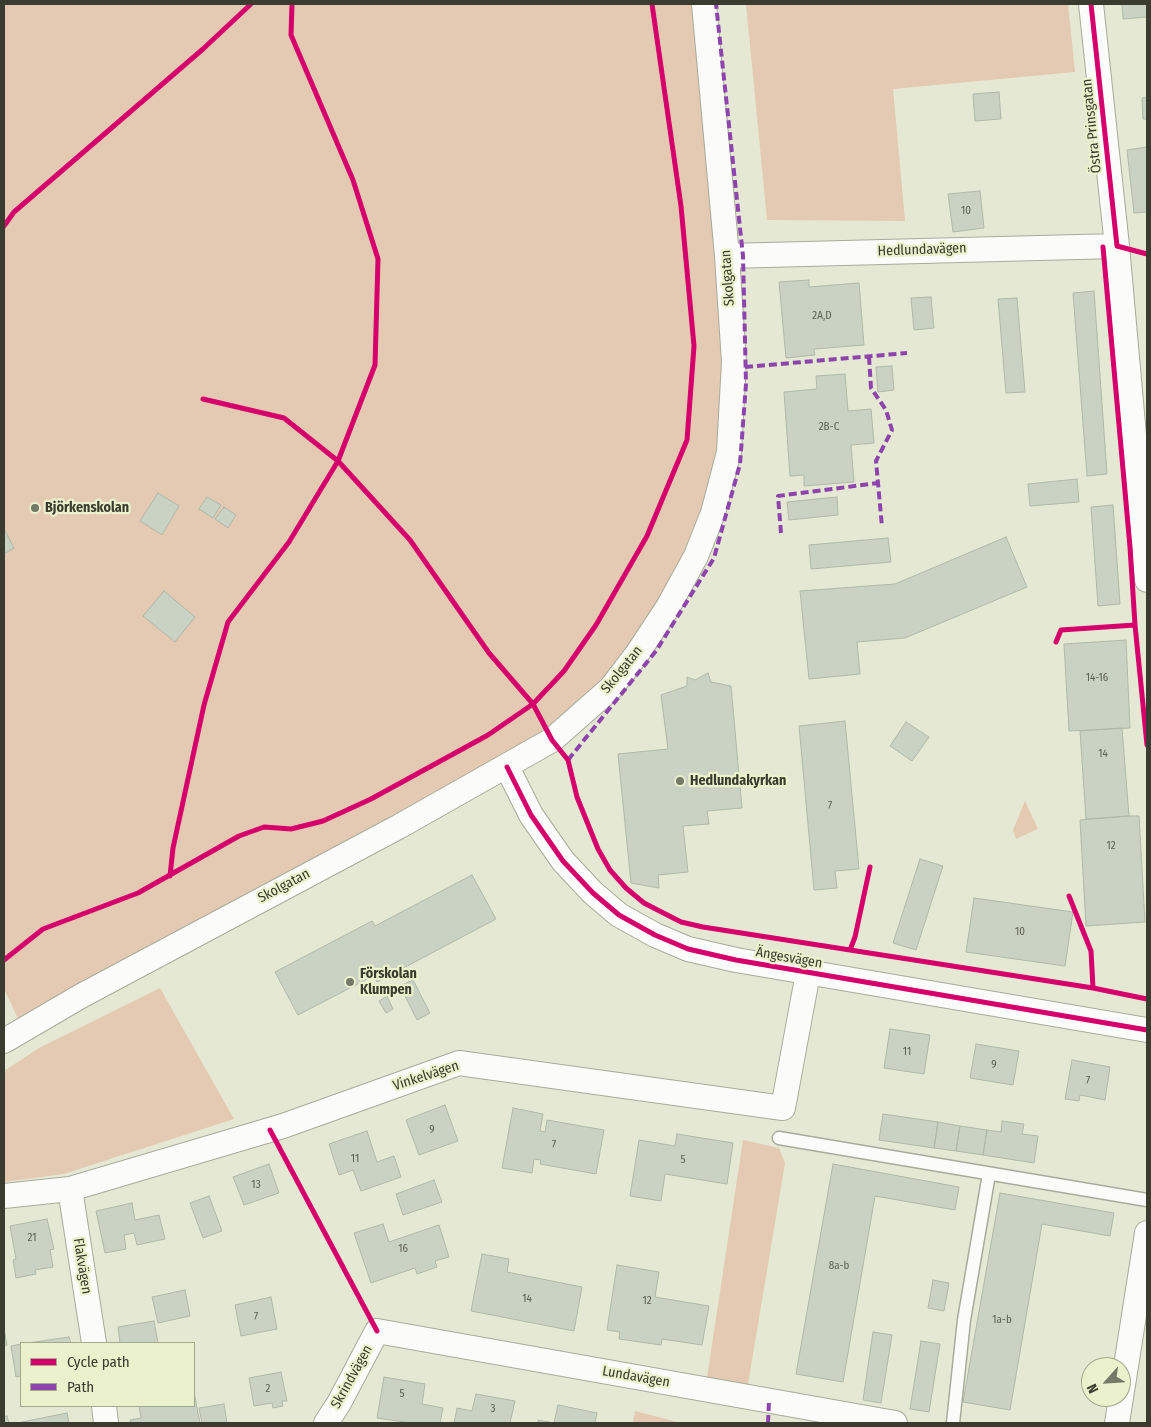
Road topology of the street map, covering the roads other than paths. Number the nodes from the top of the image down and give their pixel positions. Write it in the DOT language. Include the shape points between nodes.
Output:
graph roads {
  1 [pos="704,4"];
  2 [pos="1090,4"];
  3 [pos="1117,246"];
  4 [pos="727,256"];
  5 [pos="1147,580"];
  6 [pos="507,766"];
  7 [pos="808,973"];
  8 [pos="1147,1030"];
  9 [pos="4,1041"];
  10 [pos="779,1138"];
  11 [pos="989,1174"];
  12 [pos="70,1189"];
  13 [pos="4,1196"];
  14 [pos="1147,1200"];
  15 [pos="1147,1233"];
  16 [pos="378,1331"];
  17 [pos="94,1342"];
  18 [pos="104,1407"];
  19 [pos="106,1423"];
  20 [pos="326,1423"];
  21 [pos="895,1423"];
  22 [pos="953,1423"];
  23 [pos="1117,1423"];
  1 -- 4 [label="street, Skolgatan"];
  2 -- 3 [label="street, Östra Prinsgatan"];
  3 -- 4 [label="street, Hedlundavägen"];
  3 -- 5 [label="street, Östra Prinsgatan"];
  4 -- 6 [label="street, Skolgatan" via="734,362 729,452 713,513 696,556 668,607 611,688 552,740"];
  6 -- 7 [label="street, Ängesvägen" via="531,815 563,860 593,893 619,915 688,949"];
  6 -- 9 [label="street, Skolgatan" via="81,996"];
  7 -- 8 [label="street, Ängesvägen"];
  7 -- 12 [label="street, Vinkelvägen" via="783,1108 459,1063 284,1126"];
  10 -- 11 [label="lane"];
  11 -- 14 [label="lane"];
  11 -- 22 [label="lane" via="964,1320"];
  12 -- 13 [label="street, Vinkelvägen"];
  12 -- 17 [label="street, Flakvägen"];
  15 -- 23 [label="street"];
  16 -- 20 [label="street, Skrindvägen"];
  16 -- 21 [label="street, Lundavägen"];
  18 -- 19 [label="street"];
}
